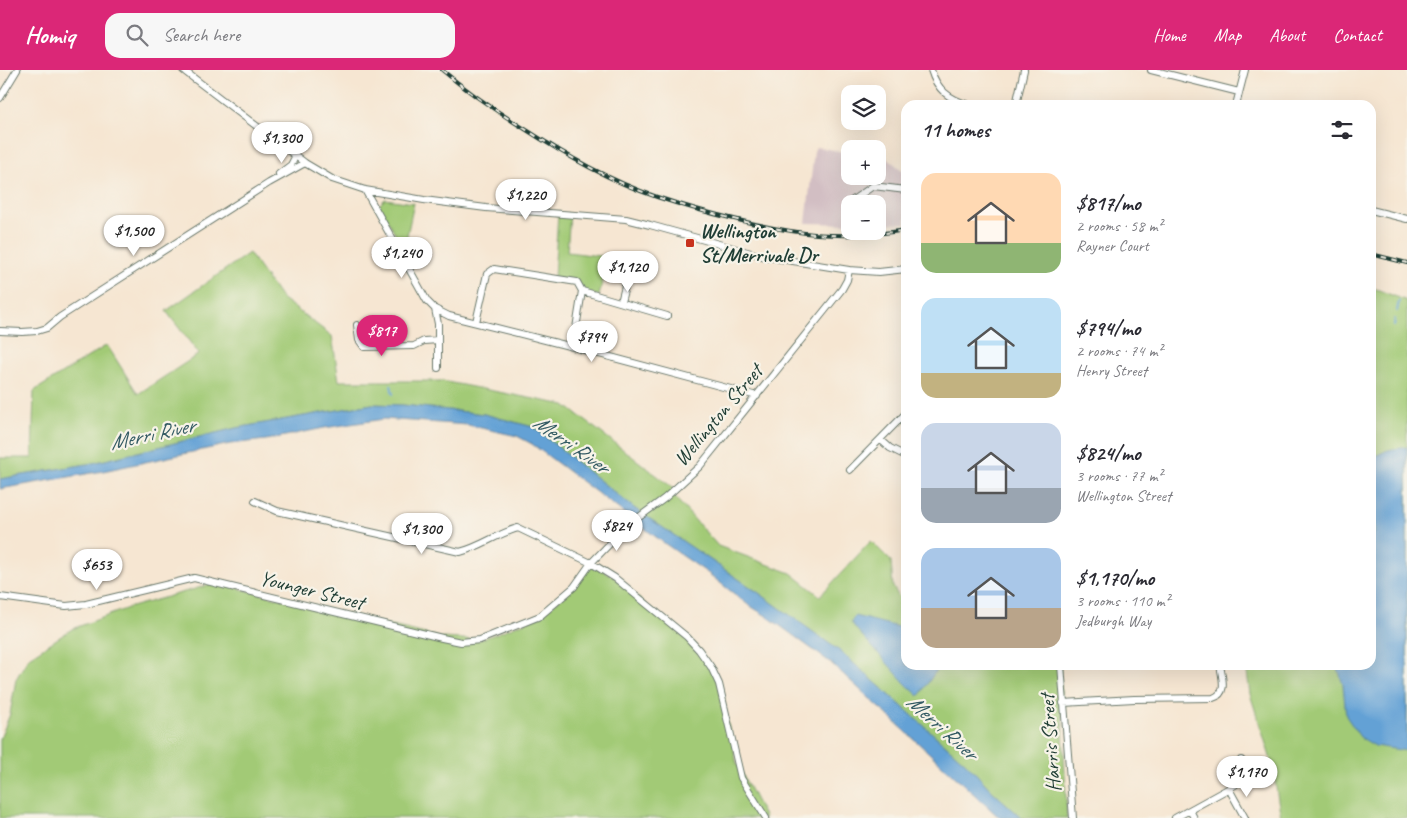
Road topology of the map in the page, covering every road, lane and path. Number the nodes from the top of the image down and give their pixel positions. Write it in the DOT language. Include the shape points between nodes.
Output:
graph roads {
  1 [pos="17,70"];
  2 [pos="183,70"];
  3 [pos="931,70"];
  4 [pos="1024,70"];
  5 [pos="1151,70"];
  6 [pos="1245,70"];
  7 [pos="1239,92"];
  8 [pos="0,98"];
  9 [pos="954,100"];
  10 [pos="1017,100"];
  11 [pos="1237,100"];
  12 [pos="295,157"];
  13 [pos="305,163"];
  14 [pos="269,183"];
  15 [pos="901,189"];
  16 [pos="365,190"];
  17 [pos="860,195"];
  18 [pos="1376,211"];
  19 [pos="1407,219"];
  20 [pos="849,270"];
  21 [pos="901,270"];
  22 [pos="629,271"];
  23 [pos="582,291"];
  24 [pos="621,302"];
  25 [pos="435,309"];
  26 [pos="667,316"];
  27 [pos="476,322"];
  28 [pos="357,325"];
  29 [pos="0,330"];
  30 [pos="438,340"];
  31 [pos="574,347"];
  32 [pos="438,368"];
  33 [pos="757,396"];
  34 [pos="901,418"];
  35 [pos="881,440"];
  36 [pos="901,454"];
  37 [pos="850,470"];
  38 [pos="254,501"];
  39 [pos="592,563"];
  40 [pos="0,597"];
  41 [pos="1061,670"];
  42 [pos="1221,670"];
  43 [pos="1063,703"];
  44 [pos="1241,760"];
  45 [pos="1229,789"];
  46 [pos="1190,810"];
  47 [pos="766,818"];
  48 [pos="1072,818"];
  49 [pos="1175,818"];
  50 [pos="1194,818"];
  51 [pos="1245,818"];
  1 -- 8 [label="street"];
  2 -- 12 [label="street"];
  3 -- 9 [label="street" via="944,94"];
  4 -- 10 [label="street"];
  5 -- 7 [label="street"];
  6 -- 7 [label="street"];
  7 -- 11 [label="street"];
  12 -- 13 [label="street"];
  12 -- 14 [label="street"];
  13 -- 14 [label="street"];
  13 -- 16 [label="street" via="332,179"];
  14 -- 29 [label="street" via="47,328 22,332"];
  15 -- 17 [label="street" via="873,186"];
  16 -- 20 [label="street" via="486,208 626,219 762,256"];
  16 -- 25 [label="street" via="426,301"];
  18 -- 19 [label="street"];
  20 -- 21 [label="street"];
  20 -- 33 [label="street, Wellington Street" via="842,289"];
  22 -- 24 [label="street"];
  23 -- 24 [label="street"];
  23 -- 27 [label="street" via="577,282 494,269 487,274"];
  23 -- 31 [label="street"];
  24 -- 26 [label="street"];
  25 -- 27 [label="street"];
  25 -- 30 [label="street"];
  27 -- 31 [label="street"];
  28 -- 30 [label="street" via="359,340 364,347 414,346"];
  30 -- 32 [label="street"];
  31 -- 33 [label="street"];
  33 -- 39 [label="street, Wellington Street" via="700,466 627,526"];
  34 -- 35 [label="street"];
  35 -- 36 [label="street"];
  35 -- 37 [label="street"];
  38 -- 39 [label="street" via="277,511 460,552 518,528"];
  39 -- 40 [label="street, Younger Street" via="574,587 540,616 480,640 461,642 194,578 66,606"];
  39 -- 47 [label="street" via="687,637 711,667 719,684 741,778"];
  41 -- 43 [label="street, Harris Street"];
  42 -- 43 [label="street" via="1224,688 1213,698"];
  43 -- 48 [label="street, Harris Street"];
  44 -- 45 [label="street" via="1235,785"];
  45 -- 46 [label="street"];
  45 -- 51 [label="street"];
  46 -- 49 [label="street"];
  46 -- 50 [label="street"];
}
